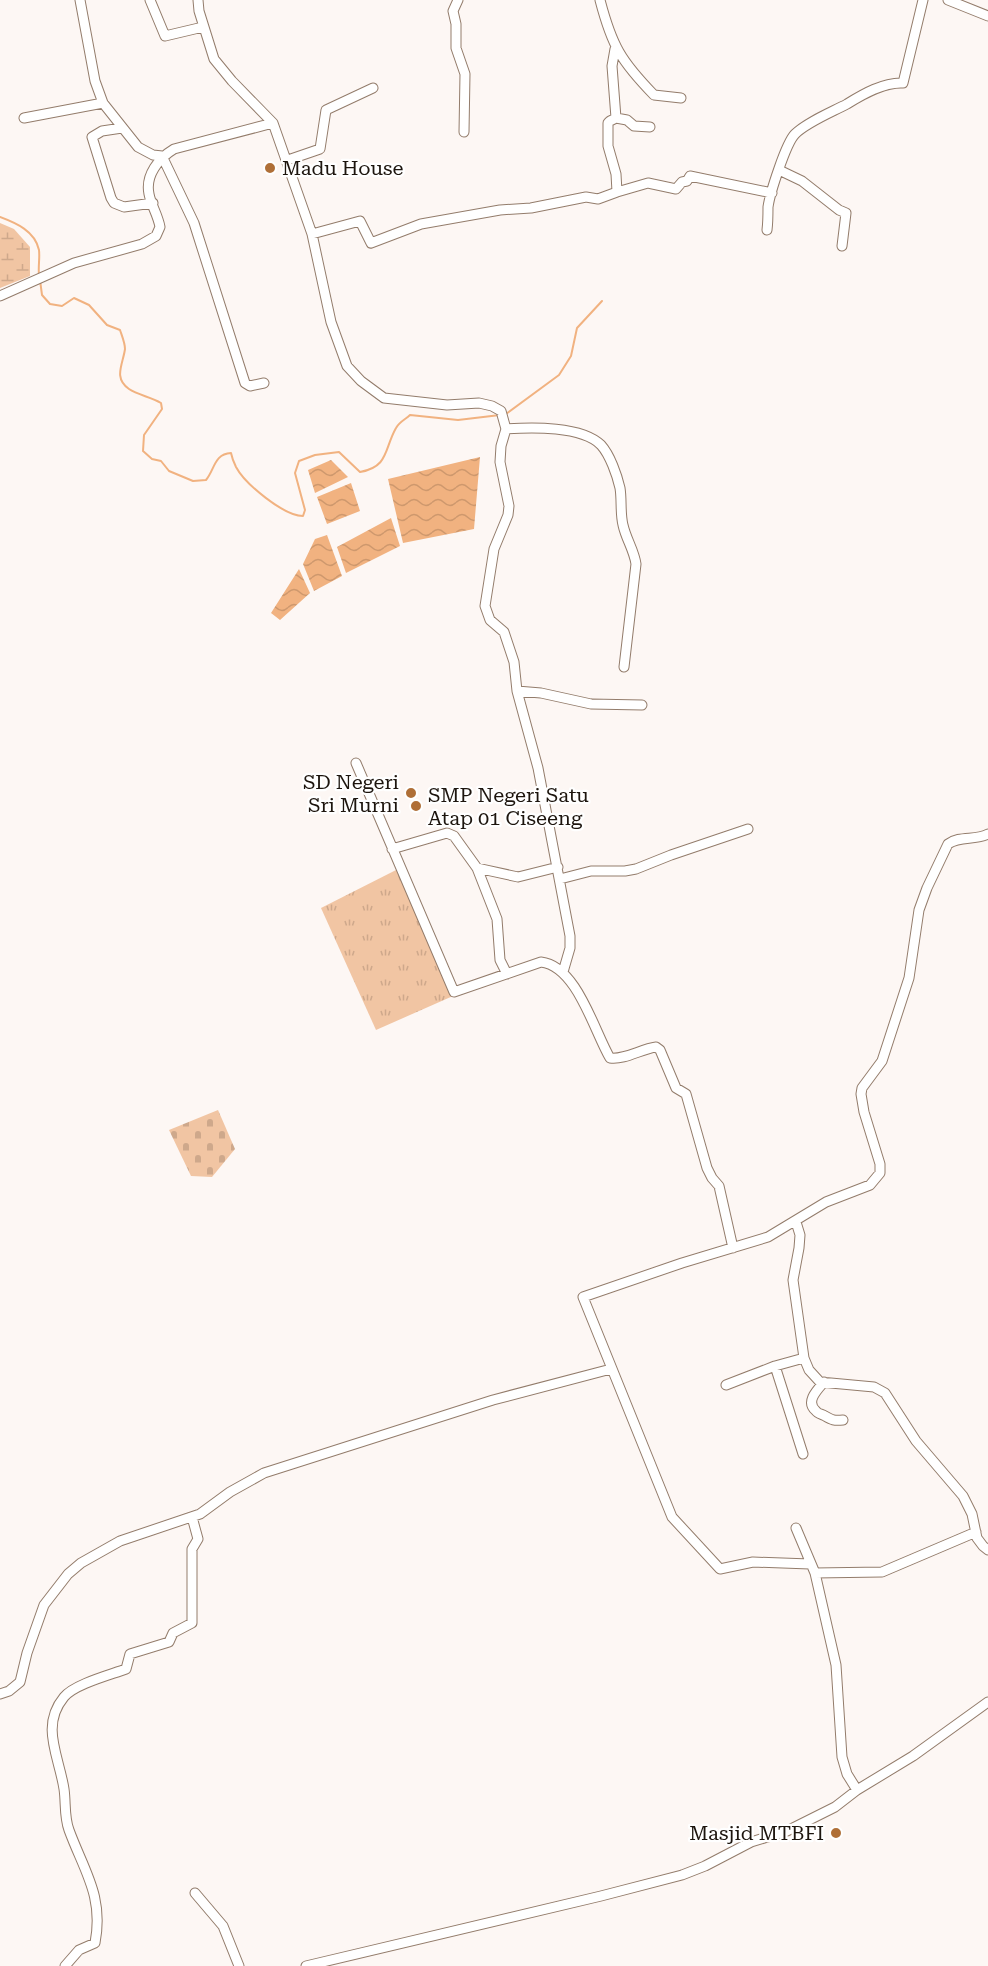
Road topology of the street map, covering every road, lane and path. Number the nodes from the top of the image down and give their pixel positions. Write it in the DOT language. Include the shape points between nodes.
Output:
graph roads {
  1 [pos="80,0"];
  2 [pos="150,0"];
  3 [pos="198,0"];
  4 [pos="458,0"];
  5 [pos="600,0"];
  6 [pos="923,0"];
  7 [pos="948,0"];
  8 [pos="962,3"];
  9 [pos="988,16"];
  10 [pos="203,27"];
  11 [pos="615,49"];
  12 [pos="373,88"];
  13 [pos="681,98"];
  14 [pos="103,103"];
  15 [pos="24,118"];
  16 [pos="616,118"];
  17 [pos="273,123"];
  18 [pos="650,127"];
  19 [pos="122,128"];
  20 [pos="464,132"];
  21 [pos="162,156"];
  22 [pos="288,160"];
  23 [pos="779,170"];
  24 [pos="617,192"];
  25 [pos="772,193"];
  26 [pos="153,203"];
  27 [pos="767,230"];
  28 [pos="312,234"];
  29 [pos="842,246"];
  30 [pos="0,296"];
  31 [pos="264,383"];
  32 [pos="506,427"];
  33 [pos="624,667"];
  34 [pos="517,691"];
  35 [pos="642,705"];
  36 [pos="356,763"];
  37 [pos="748,829"];
  38 [pos="988,834"];
  39 [pos="393,849"];
  40 [pos="558,867"];
  41 [pos="477,868"];
  42 [pos="560,879"];
  43 [pos="563,972"];
  44 [pos="507,974"];
  45 [pos="796,1222"];
  46 [pos="733,1248"];
  47 [pos="804,1358"];
  48 [pos="776,1366"];
  49 [pos="611,1369"];
  50 [pos="824,1382"];
  51 [pos="726,1385"];
  52 [pos="843,1420"];
  53 [pos="803,1454"];
  54 [pos="192,1517"];
  55 [pos="796,1528"];
  56 [pos="976,1532"];
  57 [pos="988,1550"];
  58 [pos="810,1564"];
  59 [pos="815,1573"];
  60 [pos="0,1694"];
  61 [pos="988,1702"];
  62 [pos="857,1790"];
  63 [pos="195,1893"];
  64 [pos="65,1966"];
  65 [pos="239,1966"];
  66 [pos="306,1966"];
  1 -- 14 [label="street" via="95,81"];
  2 -- 10 [label="street" via="165,36"];
  3 -- 10 [label="street"];
  4 -- 20 [label="street" via="453,11 456,48 465,74"];
  5 -- 11 [label="street"];
  6 -- 23 [label="street" via="903,82 861,96 800,130 791,139"];
  7 -- 8 [label="street"];
  8 -- 9 [label="street"];
  10 -- 17 [label="street" via="214,59"];
  11 -- 13 [label="street" via="654,95"];
  11 -- 16 [label="street" via="612,66"];
  12 -- 22 [label="street" via="326,110 320,148"];
  14 -- 15 [label="street"];
  14 -- 19 [label="street"];
  16 -- 18 [label="street" via="634,126"];
  16 -- 24 [label="street" via="608,123 608,146"];
  17 -- 21 [label="street" via="174,149"];
  17 -- 22 [label="street"];
  19 -- 21 [label="street" via="138,147"];
  19 -- 26 [label="street" via="92,137 111,198 124,207"];
  21 -- 26 [label="street" via="150,176 149,195"];
  21 -- 31 [label="street" via="194,223 245,383"];
  22 -- 28 [label="street"];
  23 -- 25 [label="street"];
  23 -- 29 [label="street" via="802,181 846,213"];
  24 -- 25 [label="street" via="648,183 676,189 690,176"];
  24 -- 28 [label="street" via="598,199 586,197 427,223 371,243 360,221"];
  25 -- 27 [label="street"];
  26 -- 30 [label="street" via="160,227 150,240 74,263"];
  28 -- 32 [label="street" via="334,334 348,366 361,381 375,394 393,401 492,406 501,411"];
  32 -- 33 [label="street" via="582,435 598,442 607,455 620,486 622,523 636,564"];
  32 -- 34 [label="street" via="500,453 508,515 494,549 485,606 490,620 506,638"];
  34 -- 35 [label="street" via="591,704"];
  34 -- 40 [label="street"];
  36 -- 39 [label="street"];
  37 -- 42 [label="street" via="625,872 591,871"];
  38 -- 45 [label="street" via="957,839 945,850 919,910 909,978 882,1061 862,1088 880,1173 870,1185 826,1202"];
  39 -- 41 [label="street" via="447,833 454,836"];
  39 -- 44 [label="street" via="454,992"];
  40 -- 41 [label="street" via="518,877"];
  40 -- 42 [label="street"];
  41 -- 44 [label="street" via="498,919 500,960"];
  42 -- 43 [label="street" via="571,942"];
  43 -- 44 [label="street" via="551,963 541,962"];
  43 -- 46 [label="street" via="610,1058 656,1047 660,1050 676,1088 686,1094 707,1168 719,1186"];
  45 -- 46 [label="street" via="768,1237"];
  45 -- 47 [label="street" via="800,1235 793,1280"];
  46 -- 49 [label="street" via="583,1297"];
  47 -- 48 [label="street"];
  47 -- 50 [label="street" via="815,1377"];
  48 -- 51 [label="street"];
  48 -- 53 [label="street"];
  49 -- 54 [label="street" via="493,1400 264,1473"];
  49 -- 58 [label="street" via="672,1517 720,1569 763,1561"];
  50 -- 52 [label="street" via="813,1395 812,1406 832,1421"];
  50 -- 56 [label="street" via="874,1387 885,1393 915,1441 963,1496"];
  54 -- 60 [label="street" via="112,1545 69,1574 44,1605 20,1682"];
  54 -- 64 [label="street" via="198,1539 192,1549 192,1623 173,1633 169,1642 130,1654 126,1669 65,1695 52,1716 67,1827 96,1899 95,1943 79,1950"];
  55 -- 58 [label="street"];
  56 -- 57 [label="street"];
  56 -- 59 [label="street" via="882,1572"];
  58 -- 59 [label="street"];
  59 -- 62 [label="street" via="836,1665 842,1757"];
  61 -- 62 [label="street" via="913,1756"];
  62 -- 66 [label="street" via="835,1807 787,1831 751,1842 682,1875"];
  63 -- 65 [label="street" via="223,1926"];
}
